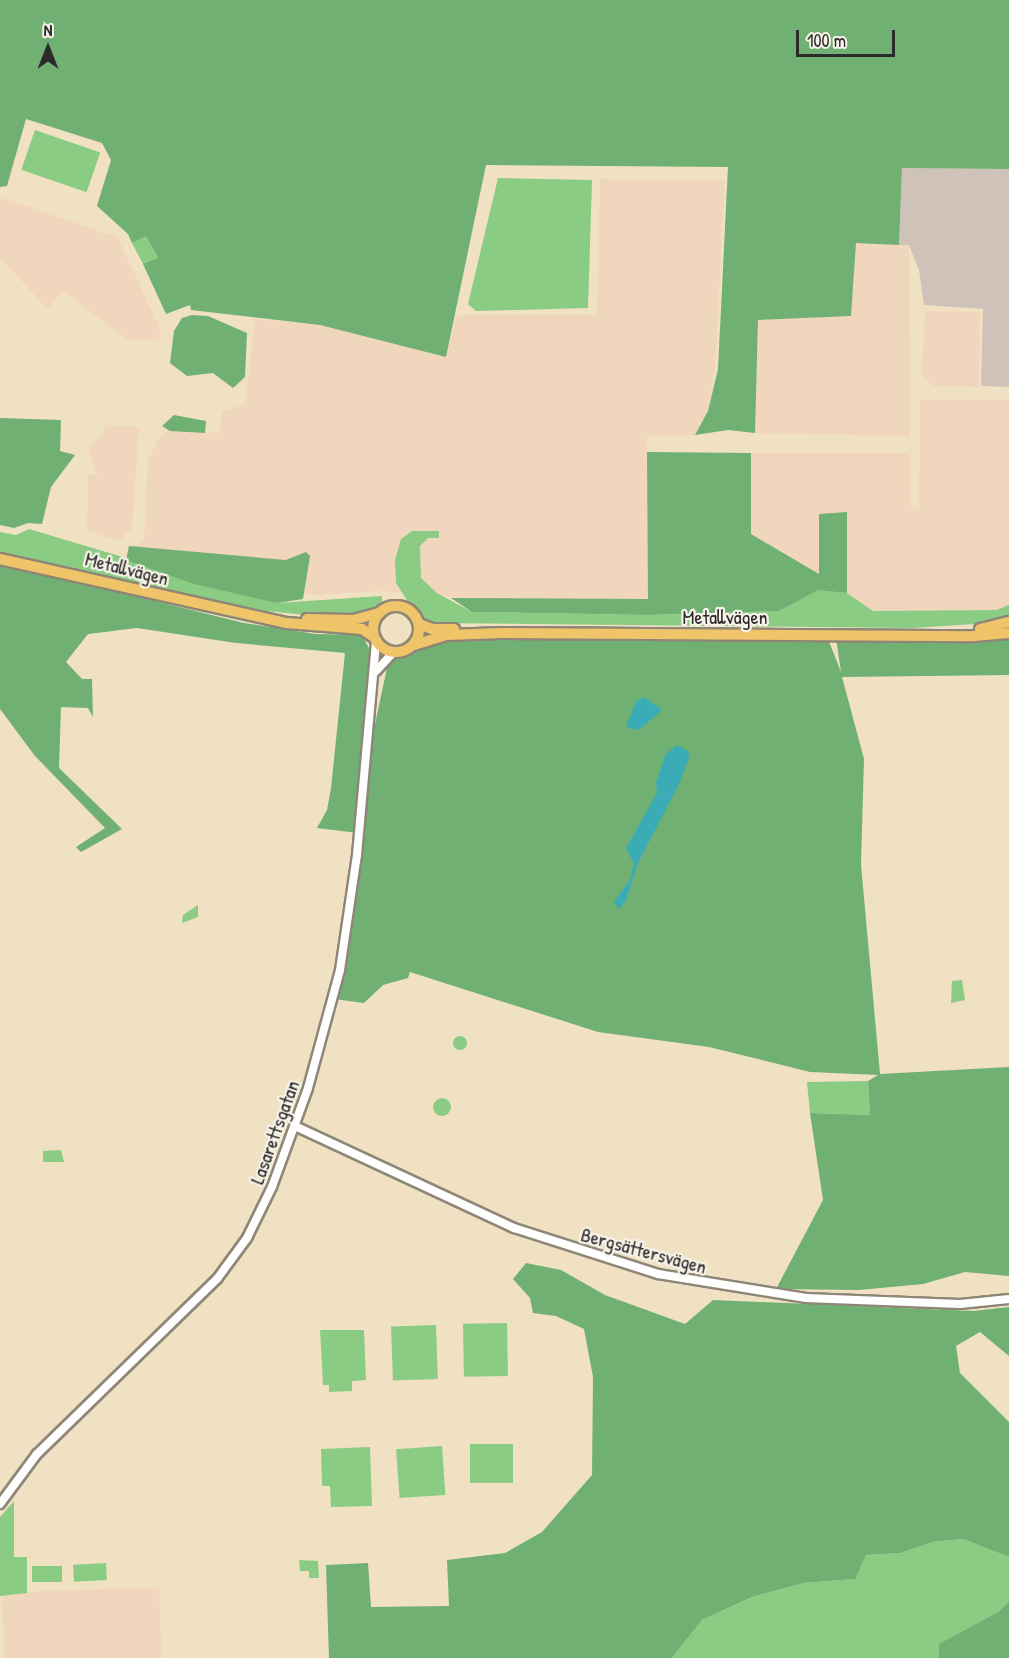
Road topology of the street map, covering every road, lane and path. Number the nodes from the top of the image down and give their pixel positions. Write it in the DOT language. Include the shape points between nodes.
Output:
graph roads {
  1 [pos="0,559"];
  2 [pos="380,613"];
  3 [pos="244,614"];
  4 [pos="1009,622"];
  5 [pos="419,624"];
  6 [pos="502,633"];
  7 [pos="1009,633"];
  8 [pos="948,635"];
  9 [pos="375,639"];
  10 [pos="414,645"];
  11 [pos="393,652"];
  12 [pos="375,675"];
  13 [pos="296,1126"];
  14 [pos="1009,1299"];
  15 [pos="0,1504"];
  1 -- 3 [label="main road, Metallvägen"];
  2 -- 3 [label="main road, Metallvägen" via="343,621"];
  2 -- 5 [label="main road" via="402,607 413,613"];
  2 -- 9 [label="main road" via="374,624"];
  3 -- 9 [label="main road, Metallvägen" via="309,626 358,628"];
  4 -- 8 [label="main road, Metallvägen"];
  5 -- 6 [label="main road, Metallvägen" via="436,629"];
  5 -- 10 [label="main road"];
  6 -- 8 [label="main road, Metallvägen"];
  6 -- 10 [label="main road, Metallvägen" via="446,636"];
  7 -- 8 [label="main road, Metallvägen"];
  9 -- 11 [label="main road"];
  9 -- 12 [label="street, Lasarettsgatan"];
  10 -- 11 [label="main road"];
  11 -- 12 [label="street"];
  12 -- 13 [label="street, Lasarettsgatan" via="344,950 324,1038"];
  13 -- 14 [label="street, Bergsättersvägen" via="514,1228 667,1276 806,1298 960,1304"];
  13 -- 15 [label="street, Lasarettsgatan" via="257,1220 228,1265 37,1454"];
}
